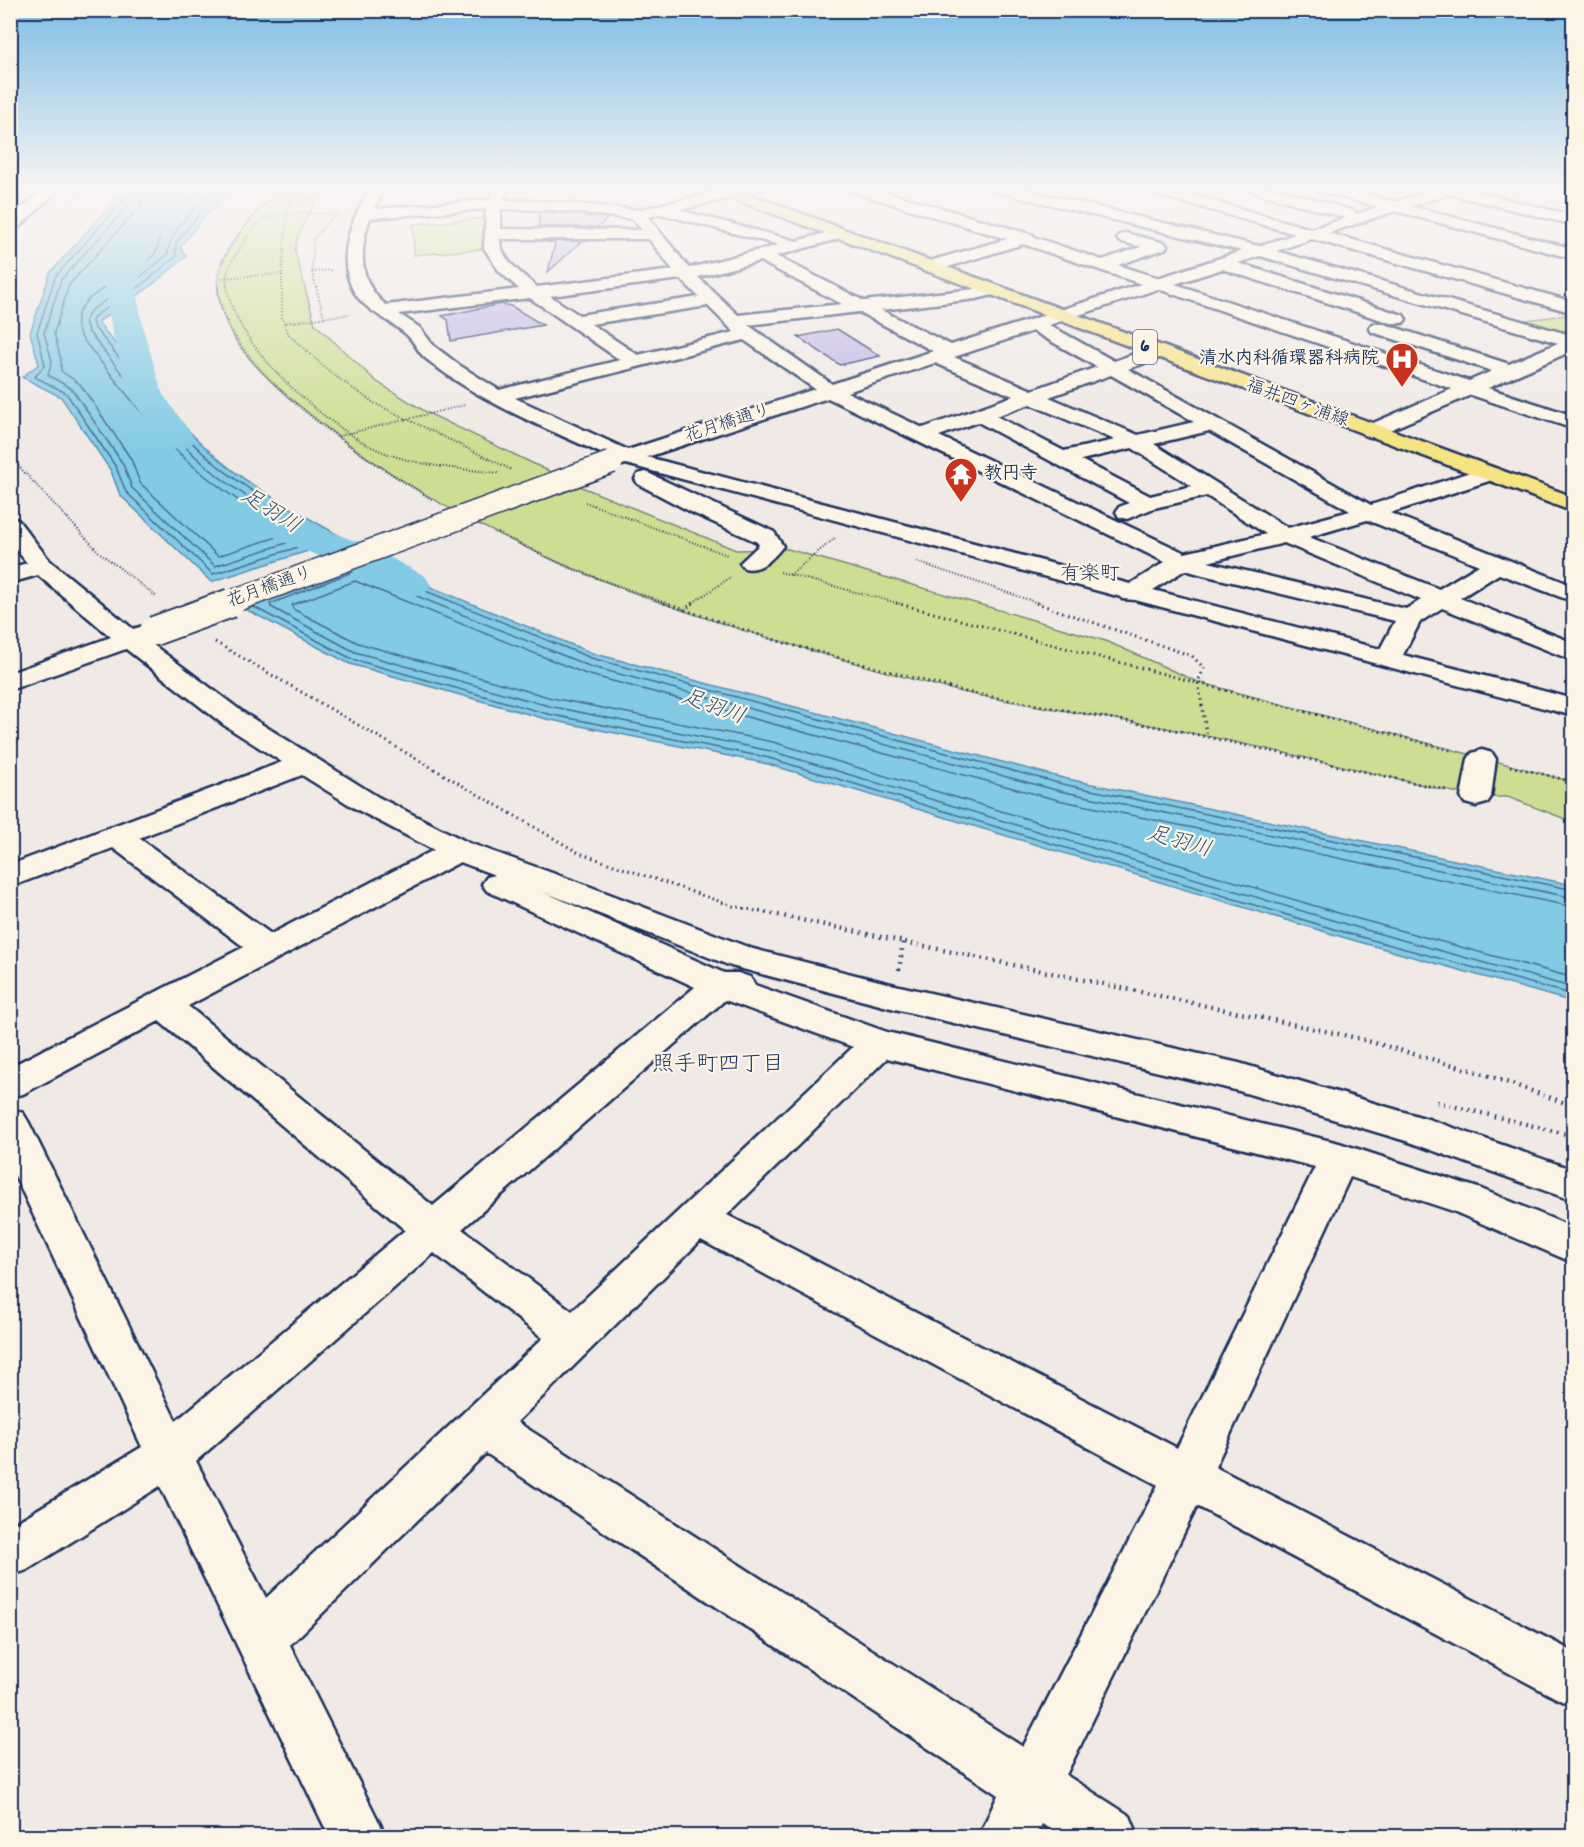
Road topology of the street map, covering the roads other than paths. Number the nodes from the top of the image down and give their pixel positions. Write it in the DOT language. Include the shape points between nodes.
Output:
graph roads {
  1 [pos="357,274"];
  2 [pos="513,274"];
  3 [pos="630,274"];
  4 [pos="674,274"];
  5 [pos="685,274"];
  6 [pos="798,274"];
  7 [pos="948,274"];
  8 [pos="1131,274"];
  9 [pos="1186,274"];
  10 [pos="1256,274"];
  11 [pos="1341,274"];
  12 [pos="1454,274"];
  13 [pos="634,279"];
  14 [pos="1158,283"];
  15 [pos="991,290"];
  16 [pos="533,292"];
  17 [pos="1574,294"];
  18 [pos="711,300"];
  19 [pos="1435,302"];
  20 [pos="1554,302"];
  21 [pos="861,307"];
  22 [pos="1574,310"];
  23 [pos="380,311"];
  24 [pos="1060,316"];
  25 [pos="1397,319"];
  26 [pos="576,321"];
  27 [pos="1509,323"];
  28 [pos="1034,324"];
  29 [pos="740,328"];
  30 [pos="1378,328"];
  31 [pos="1574,343"];
  32 [pos="1341,345"];
  33 [pos="1158,352"];
  34 [pos="943,354"];
  35 [pos="1546,355"];
  36 [pos="635,362"];
  37 [pos="1574,364"];
  38 [pos="1115,368"];
  39 [pos="1510,371"];
  40 [pos="1469,389"];
  41 [pos="830,391"];
  42 [pos="498,396"];
  43 [pos="1033,397"];
  44 [pos="980,415"];
  45 [pos="1574,423"];
  46 [pos="1214,424"];
  47 [pos="1371,431"];
  48 [pos="922,435"];
  49 [pos="1135,441"];
  50 [pos="1061,458"];
  51 [pos="619,460"];
  52 [pos="1487,474"];
  53 [pos="642,477"];
  54 [pos="1210,489"];
  55 [pos="1147,503"];
  56 [pos="1574,505"];
  57 [pos="1369,513"];
  58 [pos="1104,523"];
  59 [pos="10,525"];
  60 [pos="1286,536"];
  61 [pos="1182,561"];
  62 [pos="752,563"];
  63 [pos="1497,565"];
  64 [pos="42,566"];
  65 [pos="10,576"];
  66 [pos="1569,589"];
  67 [pos="1131,594"];
  68 [pos="1441,598"];
  69 [pos="1410,617"];
  70 [pos="142,635"];
  71 [pos="1574,653"];
  72 [pos="1387,660"];
  73 [pos="10,682"];
  74 [pos="1574,708"];
  75 [pos="1482,759"];
  76 [pos="303,764"];
  77 [pos="1476,797"];
  78 [pos="116,836"];
  79 [pos="451,854"];
  80 [pos="10,877"];
  81 [pos="269,949"];
  82 [pos="720,985"];
  83 [pos="895,997"];
  84 [pos="163,1005"];
  85 [pos="880,1043"];
  86 [pos="10,1084"];
  87 [pos="10,1123"];
  88 [pos="1340,1158"];
  89 [pos="1574,1186"];
  90 [pos="697,1219"];
  91 [pos="433,1230"];
  92 [pos="1574,1246"];
  93 [pos="574,1337"];
  94 [pos="482,1425"];
  95 [pos="169,1455"];
  96 [pos="1187,1477"];
  97 [pos="10,1553"];
  98 [pos="260,1639"];
  99 [pos="1574,1680"];
  100 [pos="1033,1786"];
  101 [pos="358,1836"];
  102 [pos="1007,1836"];
  103 [pos="1110,1836"];
  1 -- 23 [label="street" via="366,295"];
  2 -- 16 [label="street"];
  3 -- 13 [label="street"];
  4 -- 13 [label="street"];
  5 -- 18 [label="street"];
  6 -- 21 [label="street"];
  7 -- 15 [label="main road, 福井四ヶ浦線 / 6"];
  8 -- 14 [label="street"];
  9 -- 14 [label="street, 花月橋通り"];
  10 -- 25 [label="street"];
  11 -- 19 [label="street"];
  12 -- 20 [label="street"];
  13 -- 16 [label="street"];
  14 -- 24 [label="street, 花月橋通り"];
  14 -- 32 [label="street"];
  15 -- 21 [label="street"];
  15 -- 24 [label="main road, 福井四ヶ浦線 / 6"];
  16 -- 23 [label="street"];
  16 -- 26 [label="street"];
  17 -- 20 [label="street"];
  18 -- 26 [label="street"];
  18 -- 29 [label="street"];
  19 -- 25 [label="street"];
  19 -- 27 [label="street"];
  20 -- 22 [label="street"];
  21 -- 29 [label="street"];
  21 -- 34 [label="street"];
  22 -- 27 [label="street"];
  23 -- 42 [label="street" via="414,332 428,351"];
  24 -- 28 [label="street, 花月橋通り"];
  24 -- 33 [label="main road, 福井四ヶ浦線 / 6"];
  25 -- 30 [label="street"];
  26 -- 36 [label="street"];
  27 -- 31 [label="street"];
  28 -- 34 [label="street, 花月橋通り"];
  28 -- 38 [label="street"];
  29 -- 36 [label="street"];
  29 -- 41 [label="street"];
  30 -- 32 [label="street"];
  30 -- 39 [label="street"];
  31 -- 35 [label="street"];
  32 -- 40 [label="street"];
  33 -- 38 [label="street"];
  33 -- 47 [label="main road, 福井四ヶ浦線 / 6"];
  34 -- 41 [label="street, 花月橋通り"];
  34 -- 43 [label="street"];
  35 -- 37 [label="street"];
  35 -- 39 [label="street"];
  36 -- 42 [label="street"];
  38 -- 43 [label="street"];
  38 -- 46 [label="street"];
  39 -- 40 [label="street"];
  40 -- 45 [label="street"];
  40 -- 47 [label="street"];
  41 -- 48 [label="street"];
  41 -- 51 [label="street, 花月橋通り"];
  42 -- 51 [label="street"];
  43 -- 44 [label="street"];
  43 -- 49 [label="street"];
  44 -- 48 [label="street"];
  44 -- 50 [label="street"];
  46 -- 49 [label="street"];
  46 -- 57 [label="street"];
  47 -- 52 [label="main road, 福井四ヶ浦線 / 6"];
  48 -- 58 [label="street"];
  49 -- 50 [label="street"];
  49 -- 54 [label="street"];
  50 -- 55 [label="street"];
  51 -- 67 [label="street"];
  51 -- 70 [label="street, 花月橋通り, bridge"];
  52 -- 56 [label="main road, 福井四ヶ浦線 / 6"];
  52 -- 57 [label="street"];
  53 -- 62 [label="street" via="766,537 771,546"];
  54 -- 55 [label="street"];
  54 -- 60 [label="street"];
  55 -- 58 [label="street"];
  57 -- 60 [label="street"];
  57 -- 63 [label="street"];
  58 -- 61 [label="street"];
  59 -- 64 [label="street"];
  60 -- 61 [label="street"];
  60 -- 68 [label="street"];
  61 -- 67 [label="street"];
  61 -- 69 [label="street"];
  63 -- 66 [label="street"];
  63 -- 68 [label="street"];
  64 -- 65 [label="street"];
  64 -- 70 [label="street"];
  67 -- 72 [label="street"];
  68 -- 69 [label="street"];
  68 -- 71 [label="street"];
  69 -- 72 [label="street"];
  70 -- 73 [label="street, 花月橋通り"];
  70 -- 76 [label="street" via="234,719"];
  72 -- 74 [label="street"];
  75 -- 77 [label="street"];
  76 -- 78 [label="street"];
  76 -- 79 [label="street"];
  78 -- 80 [label="street"];
  78 -- 81 [label="street"];
  79 -- 81 [label="street"];
  79 -- 82 [label="street" via="562,915"];
  79 -- 83 [label="street" via="580,894 743,958"];
  81 -- 84 [label="street"];
  82 -- 83 [label="street" via="756,984 843,1005"];
  82 -- 85 [label="street"];
  82 -- 91 [label="street"];
  83 -- 89 [label="street" via="1239,1077 1417,1130"];
  84 -- 86 [label="street"];
  84 -- 91 [label="street"];
  85 -- 88 [label="street"];
  85 -- 90 [label="street"];
  87 -- 95 [label="street"];
  88 -- 92 [label="street" via="1467,1200"];
  88 -- 96 [label="street"];
  90 -- 93 [label="street"];
  90 -- 96 [label="street"];
  91 -- 93 [label="street"];
  91 -- 95 [label="street"];
  93 -- 94 [label="street"];
  94 -- 98 [label="street"];
  94 -- 100 [label="street"];
  95 -- 97 [label="street"];
  95 -- 98 [label="street"];
  96 -- 99 [label="street"];
  96 -- 100 [label="street"];
  98 -- 101 [label="street"];
  100 -- 102 [label="street"];
  100 -- 103 [label="street"];
}
